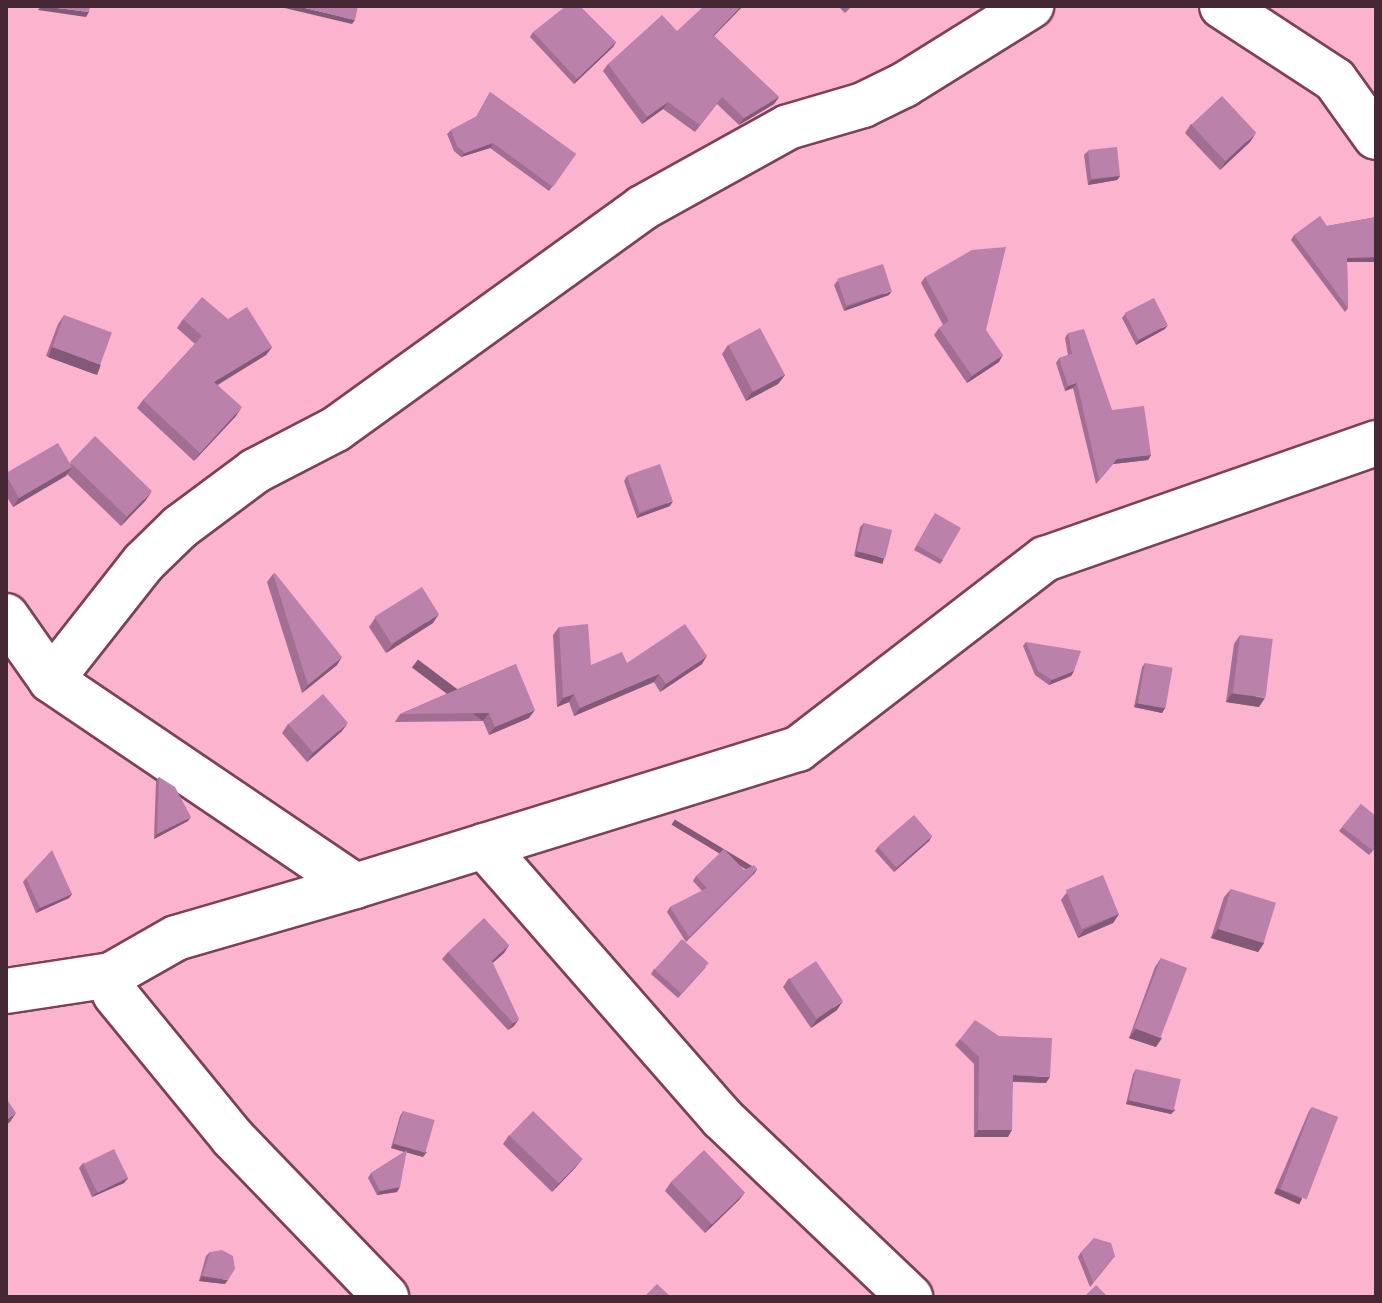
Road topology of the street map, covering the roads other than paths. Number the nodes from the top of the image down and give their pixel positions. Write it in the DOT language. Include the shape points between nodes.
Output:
graph roads {
  1 [pos="1031,6"];
  2 [pos="1222,6"];
  3 [pos="1376,137"];
  4 [pos="1376,443"];
  5 [pos="6,616"];
  6 [pos="51,680"];
  7 [pos="484,846"];
  8 [pos="355,886"];
  9 [pos="111,975"];
  10 [pos="6,991"];
  11 [pos="386,1297"];
  12 [pos="910,1297"];
  1 -- 6 [label="street" via="904,85 863,105 788,127 654,201 504,303 336,429 255,471 180,527 144,562"];
  2 -- 3 [label="street" via="1335,80"];
  4 -- 7 [label="street" via="1045,559 798,749"];
  5 -- 6 [label="street"];
  6 -- 8 [label="street"];
  7 -- 8 [label="street"];
  7 -- 12 [label="street" via="722,1118"];
  8 -- 9 [label="street" via="176,938"];
  9 -- 10 [label="street"];
  9 -- 11 [label="street" via="115,994 233,1138"];
}
